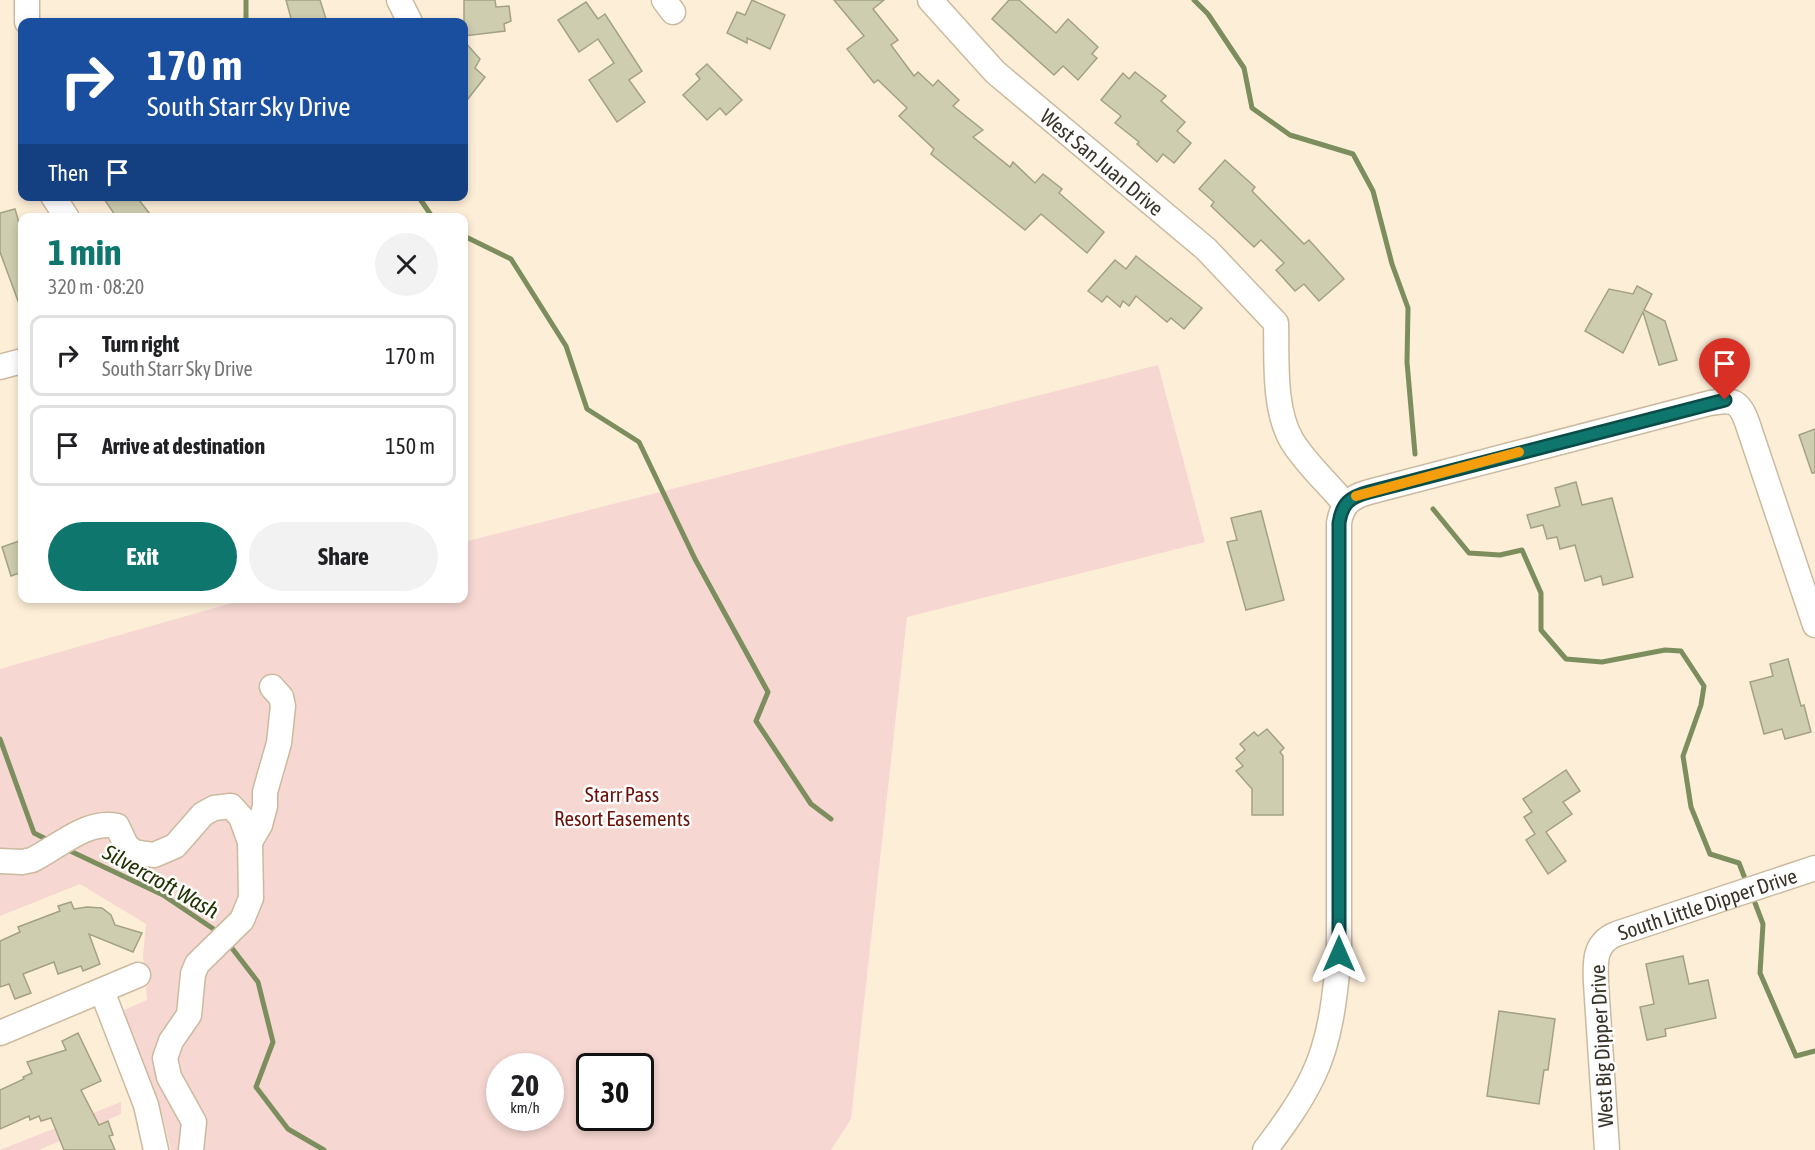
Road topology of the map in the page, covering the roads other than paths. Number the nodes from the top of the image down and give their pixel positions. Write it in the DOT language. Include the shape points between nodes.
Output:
graph roads {
  1 [pos="27,0"];
  2 [pos="399,0"];
  3 [pos="930,0"];
  4 [pos="27,18"];
  5 [pos="408,18"];
  6 [pos="18,362"];
  7 [pos="0,367"];
  8 [pos="1347,503"];
  9 [pos="1815,625"];
  10 [pos="272,687"];
  11 [pos="250,842"];
  12 [pos="0,861"];
  13 [pos="1815,868"];
  14 [pos="1601,944"];
  15 [pos="138,975"];
  16 [pos="102,991"];
  17 [pos="0,1033"];
  18 [pos="156,1150"];
  19 [pos="191,1150"];
  20 [pos="1265,1150"];
  21 [pos="1607,1150"];
  1 -- 4 [label="street"];
  2 -- 5 [label="street"];
  3 -- 8 [label="street, West San Juan Drive" via="995,72 1206,249 1276,323 1280,407 1291,439 1306,461"];
  6 -- 7 [label="street"];
  8 -- 9 [label="street" via="1369,492 1688,408 1725,400 1734,402 1744,412"];
  8 -- 20 [label="street" via="1339,523 1339,954 1335,994 1314,1074 1292,1115"];
  10 -- 11 [label="street" via="283,706 279,743 260,825"];
  11 -- 12 [label="street" via="241,817 231,806 203,814 175,846 154,855 134,852 117,826 100,825 32,860"];
  11 -- 19 [label="street" via="252,885 248,908 234,929 197,964 189,1015 171,1041 165,1058 169,1077 194,1122"];
  13 -- 14 [label="street, South Little Dipper Drive" via="1616,934"];
  14 -- 21 [label="street, West Big Dipper Drive" via="1595,959"];
  15 -- 16 [label="street"];
  16 -- 17 [label="street"];
  16 -- 18 [label="street" via="146,1104"];
}
